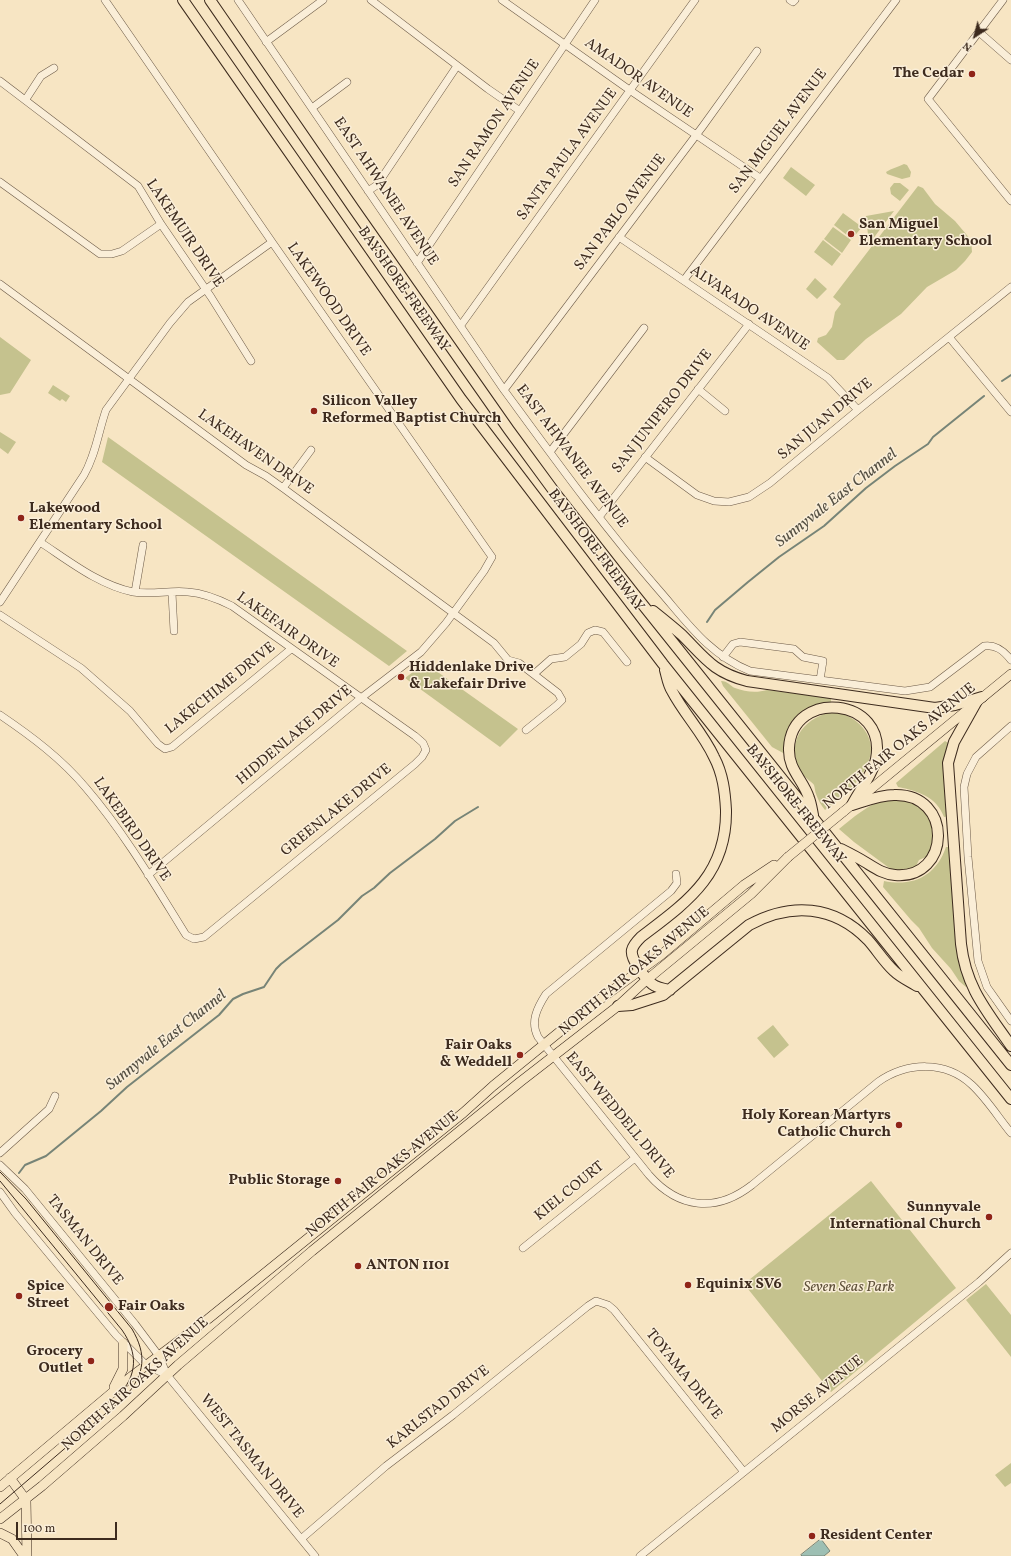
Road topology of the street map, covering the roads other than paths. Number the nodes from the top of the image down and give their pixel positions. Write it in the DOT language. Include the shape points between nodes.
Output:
graph roads {
  1 [pos="105,0"];
  2 [pos="182,0"];
  3 [pos="210,0"];
  4 [pos="238,0"];
  5 [pos="323,0"];
  6 [pos="371,0"];
  7 [pos="502,0"];
  8 [pos="595,0"];
  9 [pos="695,0"];
  10 [pos="896,0"];
  11 [pos="1003,0"];
  12 [pos="979,32"];
  13 [pos="266,42"];
  14 [pos="565,44"];
  15 [pos="757,51"];
  16 [pos="1011,60"];
  17 [pos="457,66"];
  18 [pos="54,68"];
  19 [pos="0,81"];
  20 [pos="347,82"];
  21 [pos="631,91"];
  22 [pos="26,99"];
  23 [pos="312,108"];
  24 [pos="520,111"];
  25 [pos="696,135"];
  26 [pos="760,178"];
  27 [pos="0,182"];
  28 [pos="368,191"];
  29 [pos="1011,201"];
  30 [pos="161,224"];
  31 [pos="619,237"];
  32 [pos="272,242"];
  33 [pos="417,263"];
  34 [pos="684,280"];
  35 [pos="0,284"];
  36 [pos="1011,287"];
  37 [pos="205,288"];
  38 [pos="749,324"];
  39 [pos="461,325"];
  40 [pos="644,328"];
  41 [pos="949,337"];
  42 [pos="251,361"];
  43 [pos="129,379"];
  44 [pos="698,389"];
  45 [pos="504,390"];
  46 [pos="858,410"];
  47 [pos="725,411"];
  48 [pos="1011,412"];
  49 [pos="311,450"];
  50 [pos="550,452"];
  51 [pos="645,457"];
  52 [pos="283,488"];
  53 [pos="599,517"];
  54 [pos="40,542"];
  55 [pos="142,545"];
  56 [pos="135,592"];
  57 [pos="172,593"];
  58 [pos="635,595"];
  59 [pos="0,602"];
  60 [pos="453,613"];
  61 [pos="0,615"];
  62 [pos="174,631"];
  63 [pos="291,649"];
  64 [pos="723,657"];
  65 [pos="1011,660"];
  66 [pos="627,662"];
  67 [pos="662,664"];
  68 [pos="534,674"];
  69 [pos="1011,674"];
  70 [pos="820,680"];
  71 [pos="361,698"];
  72 [pos="980,699"];
  73 [pos="0,715"];
  74 [pos="1011,726"];
  75 [pos="526,730"];
  76 [pos="852,805"];
  77 [pos="813,817"];
  78 [pos="836,847"];
  79 [pos="788,858"];
  80 [pos="676,874"];
  81 [pos="148,875"];
  82 [pos="194,939"];
  83 [pos="640,970"];
  84 [pos="648,979"];
  85 [pos="670,990"];
  86 [pos="923,990"];
  87 [pos="618,1006"];
  88 [pos="1011,1022"];
  89 [pos="544,1045"];
  90 [pos="1011,1046"];
  91 [pos="553,1057"];
  92 [pos="1011,1066"];
  93 [pos="55,1096"];
  94 [pos="1011,1099"];
  95 [pos="1011,1133"];
  96 [pos="0,1153"];
  97 [pos="635,1158"];
  98 [pos="0,1165"];
  99 [pos="0,1192"];
  100 [pos="523,1248"];
  101 [pos="1011,1253"];
  102 [pos="596,1301"];
  103 [pos="123,1343"];
  104 [pos="158,1356"];
  105 [pos="146,1365"];
  106 [pos="167,1375"];
  107 [pos="108,1395"];
  108 [pos="744,1472"];
  109 [pos="10,1478"];
  110 [pos="0,1486"];
  111 [pos="26,1500"];
  112 [pos="0,1519"];
  113 [pos="0,1533"];
  114 [pos="301,1539"];
  115 [pos="24,1556"];
  116 [pos="27,1556"];
  117 [pos="315,1556"];
  118 [pos="640,1556"];
  1 -- 32 [label="street, LAKEWOOD DRIVE"];
  2 -- 67 [label="highway, BAYSHORE FREEWAY" via="461,399"];
  3 -- 58 [label="highway, BAYSHORE FREEWAY" via="509,430"];
  4 -- 13 [label="street, EAST AHWANEE AVENUE"];
  5 -- 13 [label="street"];
  6 -- 17 [label="street"];
  7 -- 14 [label="street, AMADOR AVENUE"];
  8 -- 14 [label="street, SAN RAMON AVENUE"];
  9 -- 21 [label="street, SANTA PAULA AVENUE"];
  10 -- 26 [label="street, SAN MIGUEL AVENUE"];
  11 -- 12 [label="street"];
  12 -- 16 [label="street"];
  12 -- 29 [label="street" via="928,99"];
  13 -- 23 [label="street, EAST AHWANEE AVENUE"];
  14 -- 21 [label="street, AMADOR AVENUE"];
  14 -- 24 [label="street, SAN RAMON AVENUE"];
  15 -- 25 [label="street, SAN PABLO AVENUE"];
  17 -- 24 [label="street"];
  17 -- 28 [label="street" via="377,185"];
  18 -- 22 [label="street" via="42,76"];
  19 -- 22 [label="street, LAKEMUIR DRIVE"];
  20 -- 23 [label="street"];
  21 -- 25 [label="street, AMADOR AVENUE"];
  21 -- 39 [label="street, SANTA PAULA AVENUE"];
  22 -- 30 [label="street, LAKEMUIR DRIVE" via="138,186"];
  23 -- 28 [label="street, EAST AHWANEE AVENUE"];
  24 -- 33 [label="street, SAN RAMON AVENUE"];
  25 -- 26 [label="street, AMADOR AVENUE"];
  25 -- 31 [label="street, SAN PABLO AVENUE"];
  26 -- 34 [label="street, SAN MIGUEL AVENUE"];
  27 -- 30 [label="street" via="100,254 122,251"];
  28 -- 33 [label="street, EAST AHWANEE AVENUE"];
  30 -- 37 [label="street, LAKEMUIR DRIVE"];
  31 -- 34 [label="street, ALVARADO AVENUE"];
  31 -- 45 [label="street, SAN PABLO AVENUE"];
  32 -- 37 [label="street"];
  32 -- 60 [label="street, LAKEWOOD DRIVE" via="492,557"];
  33 -- 39 [label="street, EAST AHWANEE AVENUE"];
  34 -- 38 [label="street, ALVARADO AVENUE"];
  35 -- 43 [label="street, LAKEHAVEN DRIVE"];
  36 -- 41 [label="street, SAN JUAN DRIVE"];
  37 -- 42 [label="street, LAKEMUIR DRIVE"];
  37 -- 43 [label="street" via="183,307"];
  38 -- 44 [label="street, SAN JUNIPERO DRIVE"];
  38 -- 46 [label="street, ALVARADO AVENUE" via="828,378"];
  39 -- 45 [label="street, EAST AHWANEE AVENUE"];
  40 -- 50 [label="street"];
  41 -- 46 [label="street, SAN JUAN DRIVE"];
  41 -- 48 [label="street"];
  43 -- 52 [label="street, LAKEHAVEN DRIVE" via="246,465"];
  43 -- 54 [label="street" via="106,410 95,452 84,475"];
  44 -- 47 [label="street"];
  44 -- 51 [label="street, SAN JUNIPERO DRIVE"];
  45 -- 50 [label="street, EAST AHWANEE AVENUE"];
  46 -- 51 [label="street, SAN JUAN DRIVE" via="770,484 749,497 729,502 714,501 697,495"];
  49 -- 52 [label="street"];
  50 -- 53 [label="street, EAST AHWANEE AVENUE"];
  51 -- 53 [label="street, SAN JUNIPERO DRIVE"];
  52 -- 60 [label="street, LAKEHAVEN DRIVE"];
  53 -- 64 [label="street, EAST AHWANEE AVENUE" via="704,643"];
  54 -- 56 [label="street, LAKEFAIR DRIVE" via="113,587"];
  54 -- 59 [label="street"];
  55 -- 56 [label="street"];
  56 -- 57 [label="street, LAKEFAIR DRIVE"];
  57 -- 62 [label="street"];
  57 -- 63 [label="street, LAKEFAIR DRIVE" via="187,591 202,594 232,606"];
  58 -- 72 [label="highway" via="682,635 710,664 735,678 758,684 935,708"];
  58 -- 77 [label="highway, BAYSHORE FREEWAY"];
  60 -- 68 [label="street, LAKEHAVEN DRIVE" via="494,643 508,660 519,663"];
  60 -- 71 [label="street, HIDDENLAKE DRIVE" via="422,652"];
  61 -- 63 [label="street, LAKECHIME DRIVE" via="81,668 130,711 165,749 172,747"];
  63 -- 71 [label="street, LAKEFAIR DRIVE"];
  64 -- 70 [label="street, EAST AHWANEE AVENUE" via="736,666 750,671"];
  64 -- 70 [label="street" via="733,644 740,642 794,649 804,657 823,661"];
  65 -- 70 [label="street, EAST AHWANEE AVENUE" via="1000,649 984,646 943,679 930,687 918,690 905,691"];
  66 -- 68 [label="street" via="603,632 595,630 588,633 581,644 565,657 551,659"];
  67 -- 83 [label="highway" via="671,690 705,741 720,770 726,798 726,828 717,860 698,889 635,944 631,951 633,961"];
  67 -- 86 [label="highway, BAYSHORE FREEWAY"];
  68 -- 75 [label="street" via="558,693 562,700"];
  69 -- 72 [label="main road, NORTH FAIR OAKS AVENUE"];
  71 -- 81 [label="street, HIDDENLAKE DRIVE"];
  71 -- 82 [label="street, GREENLAKE DRIVE" via="423,742 426,750 422,757 204,937"];
  72 -- 76 [label="main road, NORTH FAIR OAKS AVENUE"];
  72 -- 90 [label="highway" via="954,742 948,763 961,944 964,964 973,990"];
  73 -- 81 [label="street, LAKEBIRD DRIVE" via="33,738 86,787"];
  74 -- 88 [label="street" via="976,757 967,774 964,787 978,961 987,987"];
  76 -- 77 [label="highway" via="874,766 877,746 874,733 856,713 840,707 820,709 806,716 797,726 789,745 792,765 809,797"];
  76 -- 78 [label="highway" via="894,795 918,800 930,810 937,823 936,850 923,867 897,875 877,870"];
  76 -- 79 [label="main road, NORTH FAIR OAKS AVENUE, bridge"];
  77 -- 78 [label="highway, BAYSHORE FREEWAY"];
  78 -- 92 [label="highway, BAYSHORE FREEWAY"];
  79 -- 83 [label="main road, NORTH FAIR OAKS AVENUE" via="744,885"];
  79 -- 84 [label="main road, NORTH FAIR OAKS AVENUE" via="746,898"];
  80 -- 89 [label="street, EAST WEDDELL DRIVE" via="677,883 671,891 546,994 536,1013 534,1024"];
  81 -- 82 [label="street, LAKEBIRD DRIVE" via="186,934"];
  83 -- 84 [label="highway"];
  83 -- 89 [label="main road, NORTH FAIR OAKS AVENUE"];
  84 -- 85 [label="highway" via="659,988"];
  84 -- 87 [label="main road, NORTH FAIR OAKS AVENUE"];
  85 -- 86 [label="highway" via="749,925 770,915 793,910 825,913 842,920 869,941 894,971"];
  85 -- 87 [label="highway" via="657,998"];
  86 -- 94 [label="highway, BAYSHORE FREEWAY"];
  87 -- 91 [label="main road, NORTH FAIR OAKS AVENUE"];
  89 -- 91 [label="street, EAST WEDDELL DRIVE"];
  89 -- 104 [label="main road, NORTH FAIR OAKS AVENUE" via="459,1117 208,1319"];
  91 -- 97 [label="street, EAST WEDDELL DRIVE"];
  91 -- 106 [label="main road, NORTH FAIR OAKS AVENUE" via="312,1251"];
  93 -- 96 [label="street" via="49,1109"];
  95 -- 97 [label="street, EAST WEDDELL DRIVE" via="967,1081 943,1069 918,1066 901,1069 886,1076 748,1189 727,1200 699,1204 679,1199 661,1188"];
  97 -- 100 [label="street, KIEL COURT"];
  98 -- 104 [label="street, TASMAN DRIVE" via="24,1189 135,1324"];
  99 -- 103 [label="street"];
  101 -- 108 [label="street, MORSE AVENUE" via="979,1282"];
  102 -- 108 [label="street, TOYAMA DRIVE" via="614,1310"];
  102 -- 114 [label="street, KARLSTAD DRIVE" via="386,1466"];
  103 -- 105 [label="street"];
  103 -- 107 [label="main road" via="123,1369"];
  104 -- 105 [label="main road, NORTH FAIR OAKS AVENUE"];
  104 -- 106 [label="street, WEST TASMAN DRIVE"];
  105 -- 106 [label="street, WEST TASMAN DRIVE"];
  105 -- 107 [label="main road, NORTH FAIR OAKS AVENUE"];
  106 -- 111 [label="main road, NORTH FAIR OAKS AVENUE"];
  106 -- 114 [label="street, WEST TASMAN DRIVE"];
  107 -- 109 [label="main road, NORTH FAIR OAKS AVENUE"];
  108 -- 118 [label="street, MORSE AVENUE"];
  109 -- 110 [label="main road, NORTH FAIR OAKS AVENUE"];
  109 -- 111 [label="main road"];
  111 -- 112 [label="main road, NORTH FAIR OAKS AVENUE"];
  111 -- 116 [label="main road"];
  113 -- 115 [label="main road" via="12,1539"];
  114 -- 117 [label="street, WEST TASMAN DRIVE"];
}
